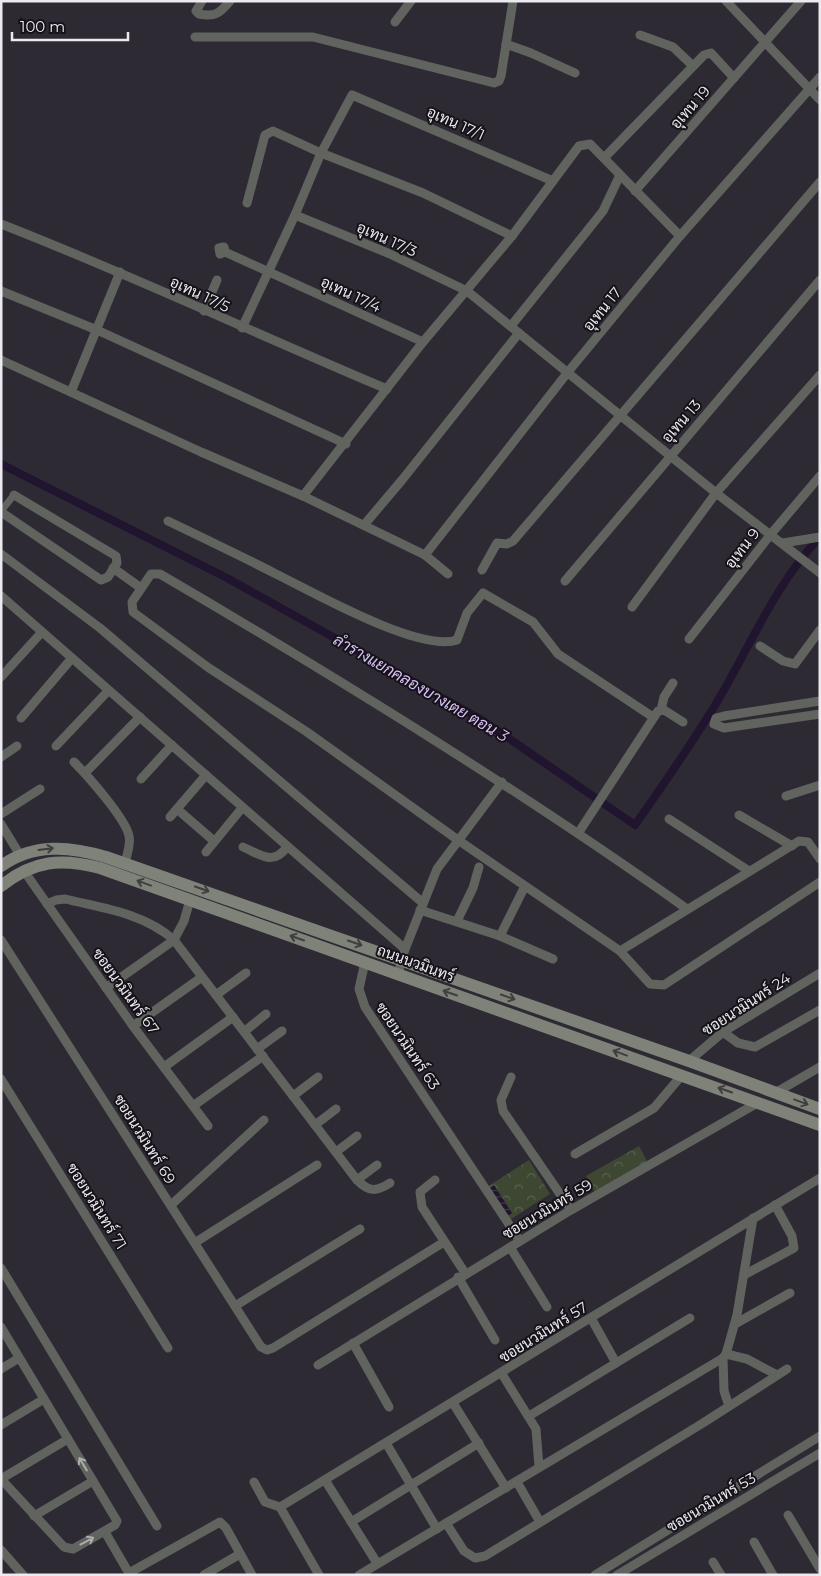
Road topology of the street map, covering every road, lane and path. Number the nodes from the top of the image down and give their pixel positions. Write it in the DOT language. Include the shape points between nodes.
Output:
graph roads {
  1 [pos="202,1"];
  2 [pos="230,1"];
  3 [pos="411,1"];
  4 [pos="513,1"];
  5 [pos="726,1"];
  6 [pos="801,1"];
  7 [pos="395,22"];
  8 [pos="640,35"];
  9 [pos="195,37"];
  10 [pos="765,42"];
  11 [pos="506,44"];
  12 [pos="692,66"];
  13 [pos="575,74"];
  14 [pos="820,77"];
  15 [pos="734,78"];
  16 [pos="809,88"];
  17 [pos="820,100"];
  18 [pos="321,153"];
  19 [pos="604,158"];
  20 [pos="620,175"];
  21 [pos="553,181"];
  22 [pos="820,182"];
  23 [pos="635,191"];
  24 [pos="248,203"];
  25 [pos="295,215"];
  26 [pos="1,224"];
  27 [pos="512,236"];
  28 [pos="680,236"];
  29 [pos="225,252"];
  30 [pos="268,271"];
  31 [pos="120,272"];
  32 [pos="217,280"];
  33 [pos="820,280"];
  34 [pos="1,291"];
  35 [pos="467,291"];
  36 [pos="204,311"];
  37 [pos="510,326"];
  38 [pos="242,328"];
  39 [pos="97,330"];
  40 [pos="519,333"];
  41 [pos="423,342"];
  42 [pos="1,360"];
  43 [pos="568,372"];
  44 [pos="820,375"];
  45 [pos="387,390"];
  46 [pos="71,392"];
  47 [pos="621,414"];
  48 [pos="346,444"];
  49 [pos="670,454"];
  50 [pos="820,476"];
  51 [pos="716,493"];
  52 [pos="14,495"];
  53 [pos="303,496"];
  54 [pos="1,511"];
  55 [pos="168,521"];
  56 [pos="364,525"];
  57 [pos="771,534"];
  58 [pos="818,538"];
  59 [pos="783,543"];
  60 [pos="1,554"];
  61 [pos="425,555"];
  62 [pos="113,568"];
  63 [pos="482,570"];
  64 [pos="820,573"];
  65 [pos="448,574"];
  66 [pos="565,581"];
  67 [pos="141,588"];
  68 [pos="3,600"];
  69 [pos="632,607"];
  70 [pos="820,630"];
  71 [pos="42,632"];
  72 [pos="689,639"];
  73 [pos="760,646"];
  74 [pos="72,658"];
  75 [pos="1,677"];
  76 [pos="673,682"];
  77 [pos="108,690"];
  78 [pos="820,701"];
  79 [pos="661,710"];
  80 [pos="820,714"];
  81 [pos="653,717"];
  82 [pos="21,718"];
  83 [pos="140,718"];
  84 [pos="683,722"];
  85 [pos="172,745"];
  86 [pos="17,746"];
  87 [pos="56,746"];
  88 [pos="1,757"];
  89 [pos="74,762"];
  90 [pos="85,773"];
  91 [pos="206,774"];
  92 [pos="142,779"];
  93 [pos="502,782"];
  94 [pos="820,784"];
  95 [pos="40,789"];
  96 [pos="786,796"];
  97 [pos="242,808"];
  98 [pos="177,809"];
  99 [pos="1,814"];
  100 [pos="739,815"];
  101 [pos="170,818"];
  102 [pos="669,819"];
  103 [pos="1,824"];
  104 [pos="578,832"];
  105 [pos="458,840"];
  106 [pos="214,841"];
  107 [pos="792,846"];
  108 [pos="244,847"];
  109 [pos="287,847"];
  110 [pos="206,852"];
  111 [pos="20,855"];
  112 [pos="820,859"];
  113 [pos="125,862"];
  114 [pos="1,866"];
  115 [pos="480,866"];
  116 [pos="24,871"];
  117 [pos="749,871"];
  118 [pos="820,882"];
  119 [pos="1,886"];
  120 [pos="522,890"];
  121 [pos="190,900"];
  122 [pos="47,904"];
  123 [pos="422,907"];
  124 [pos="687,909"];
  125 [pos="457,921"];
  126 [pos="500,936"];
  127 [pos="1,940"];
  128 [pos="174,940"];
  129 [pos="620,951"];
  130 [pos="404,954"];
  131 [pos="553,959"];
  132 [pos="365,962"];
  133 [pos="246,973"];
  134 [pos="820,973"];
  135 [pos="398,974"];
  136 [pos="202,977"];
  137 [pos="106,988"];
  138 [pos="216,995"];
  139 [pos="820,1010"];
  140 [pos="266,1014"];
  141 [pos="233,1017"];
  142 [pos="133,1026"];
  143 [pos="245,1031"];
  144 [pos="282,1031"];
  145 [pos="723,1032"];
  146 [pos="260,1052"];
  147 [pos="690,1060"];
  148 [pos="164,1067"];
  149 [pos="820,1067"];
  150 [pos="682,1075"];
  151 [pos="318,1077"];
  152 [pos="511,1077"];
  153 [pos="1,1079"];
  154 [pos="775,1093"];
  155 [pos="293,1096"];
  156 [pos="759,1102"];
  157 [pos="194,1106"];
  158 [pos="336,1109"];
  159 [pos="820,1109"];
  160 [pos="264,1120"];
  161 [pos="315,1124"];
  162 [pos="820,1125"];
  163 [pos="208,1126"];
  164 [pos="358,1136"];
  165 [pos="336,1152"];
  166 [pos="575,1154"];
  167 [pos="317,1165"];
  168 [pos="376,1165"];
  169 [pos="820,1178"];
  170 [pos="357,1180"];
  171 [pos="435,1180"];
  172 [pos="390,1183"];
  173 [pos="170,1204"];
  174 [pos="775,1205"];
  175 [pos="571,1210"];
  176 [pos="753,1218"];
  177 [pos="360,1229"];
  178 [pos="520,1241"];
  179 [pos="196,1242"];
  180 [pos="444,1242"];
  181 [pos="510,1248"];
  182 [pos="1,1268"];
  183 [pos="462,1275"];
  184 [pos="744,1275"];
  185 [pos="790,1294"];
  186 [pos="235,1306"];
  187 [pos="547,1307"];
  188 [pos="591,1318"];
  189 [pos="690,1318"];
  190 [pos="735,1324"];
  191 [pos="1,1327"];
  192 [pos="495,1340"];
  193 [pos="353,1343"];
  194 [pos="168,1348"];
  195 [pos="725,1356"];
  196 [pos="19,1358"];
  197 [pos="616,1362"];
  198 [pos="318,1365"];
  199 [pos="1,1369"];
  200 [pos="787,1369"];
  201 [pos="502,1374"];
  202 [pos="777,1375"];
  203 [pos="44,1399"];
  204 [pos="453,1403"];
  205 [pos="729,1406"];
  206 [pos="389,1407"];
  207 [pos="529,1416"];
  208 [pos="1,1425"];
  209 [pos="820,1436"];
  210 [pos="68,1439"];
  211 [pos="386,1443"];
  212 [pos="479,1443"];
  213 [pos="820,1453"];
  214 [pos="539,1467"];
  215 [pos="1,1479"];
  216 [pos="324,1480"];
  217 [pos="93,1481"];
  218 [pos="254,1482"];
  219 [pos="517,1482"];
  220 [pos="412,1485"];
  221 [pos="506,1488"];
  222 [pos="280,1507"];
  223 [pos="788,1515"];
  224 [pos="34,1516"];
  225 [pos="351,1522"];
  226 [pos="540,1522"];
  227 [pos="446,1523"];
  228 [pos="156,1526"];
  229 [pos="437,1528"];
  230 [pos="104,1532"];
  231 [pos="754,1542"];
  232 [pos="1,1550"];
  233 [pos="240,1554"];
  234 [pos="713,1562"];
  235 [pos="377,1563"];
  236 [pos="820,1570"];
  237 [pos="130,1574"];
  238 [pos="23,1575"];
  239 [pos="204,1575"];
  240 [pos="252,1575"];
  241 [pos="319,1575"];
  242 [pos="359,1575"];
  243 [pos="594,1575"];
  244 [pos="617,1575"];
  245 [pos="721,1575"];
  246 [pos="772,1575"];
  247 [pos="811,1575"];
  1 -- 2 [label="street" via="196,12 213,16"];
  3 -- 7 [label="street"];
  4 -- 11 [label="street"];
  5 -- 10 [label="street"];
  6 -- 10 [label="street, อุเทน 19"];
  8 -- 12 [label="street" via="673,47"];
  9 -- 11 [label="street" via="313,37 494,83 501,76"];
  10 -- 15 [label="street, อุเทน 19"];
  10 -- 16 [label="street"];
  11 -- 13 [label="street"];
  12 -- 15 [label="street" via="704,55 711,54"];
  12 -- 19 [label="street"];
  14 -- 16 [label="street, อุเทน 17"];
  15 -- 23 [label="street, อุเทน 19"];
  16 -- 17 [label="street"];
  16 -- 28 [label="street, อุเทน 17"];
  18 -- 21 [label="street, อุเทน 17/1" via="349,98 358,95"];
  18 -- 24 [label="street" via="273,131 268,132 263,140"];
  18 -- 25 [label="street"];
  18 -- 27 [label="street" via="424,193"];
  19 -- 20 [label="street"];
  19 -- 21 [label="street" via="590,144 584,143"];
  20 -- 23 [label="street"];
  20 -- 37 [label="street" via="603,212"];
  21 -- 27 [label="street"];
  22 -- 47 [label="street"];
  23 -- 28 [label="street"];
  25 -- 30 [label="street"];
  25 -- 35 [label="street, อุเทน 17/3" via="390,254"];
  26 -- 31 [label="street, อุเทน 17/5"];
  27 -- 35 [label="street"];
  28 -- 43 [label="street, อุเทน 17"];
  29 -- 30 [label="street, อุเทน 17/4"];
  30 -- 38 [label="street"];
  30 -- 41 [label="street, อุเทน 17/4"];
  31 -- 36 [label="street, อุเทน 17/5"];
  31 -- 39 [label="street"];
  32 -- 36 [label="street"];
  33 -- 49 [label="street, อุเทน 13"];
  34 -- 39 [label="street"];
  35 -- 37 [label="street, อุเทน 17/3"];
  35 -- 41 [label="street"];
  36 -- 38 [label="street, อุเทน 17/5"];
  37 -- 40 [label="street, อุเทน 17/3"];
  38 -- 45 [label="street, อุเทน 17/5"];
  39 -- 46 [label="street"];
  39 -- 48 [label="street"];
  40 -- 43 [label="street, อุเทน 17/3"];
  40 -- 56 [label="street"];
  41 -- 45 [label="street"];
  42 -- 46 [label="street"];
  43 -- 47 [label="street, อุเทน 17/3"];
  43 -- 61 [label="street, อุเทน 17"];
  44 -- 51 [label="street"];
  45 -- 48 [label="street"];
  46 -- 53 [label="street"];
  47 -- 49 [label="street, อุเทน 17/3"];
  47 -- 63 [label="street" via="513,541 497,543"];
  48 -- 53 [label="street"];
  49 -- 51 [label="street, อุเทน 17/3"];
  49 -- 66 [label="street, อุเทน 13"];
  50 -- 57 [label="street, อุเทน 9"];
  51 -- 57 [label="street, อุเทน 17/3"];
  51 -- 69 [label="street"];
  52 -- 54 [label="street"];
  52 -- 62 [label="street" via="116,556 117,563"];
  53 -- 56 [label="street"];
  54 -- 62 [label="street" via="101,580 108,577"];
  55 -- 81 [label="street" via="358,615 423,638 457,640 467,613 483,593 533,622 558,654"];
  56 -- 61 [label="street"];
  57 -- 59 [label="street, อุเทน 17/3"];
  57 -- 72 [label="street, อุเทน 9"];
  58 -- 59 [label="street"];
  59 -- 64 [label="street, อุเทน 17/3"];
  60 -- 123 [label="street" via="100,628"];
  61 -- 65 [label="street"];
  62 -- 67 [label="street"];
  67 -- 93 [label="street" via="151,574 160,574 312,663"];
  67 -- 105 [label="street" via="132,602 133,612"];
  68 -- 71 [label="street"];
  70 -- 73 [label="street" via="794,664"];
  71 -- 74 [label="street"];
  71 -- 75 [label="street"];
  74 -- 77 [label="street"];
  74 -- 82 [label="street"];
  76 -- 79 [label="street" via="664,696"];
  77 -- 83 [label="street"];
  77 -- 87 [label="street"];
  78 -- 80 [label="street" via="724,716 716,718 714,724 724,728"];
  79 -- 81 [label="street"];
  79 -- 84 [label="street"];
  81 -- 104 [label="street"];
  83 -- 85 [label="street"];
  83 -- 90 [label="street"];
  85 -- 91 [label="street"];
  85 -- 92 [label="street"];
  86 -- 88 [label="street"];
  89 -- 90 [label="street"];
  90 -- 113 [label="street" via="129,833"];
  91 -- 97 [label="street"];
  91 -- 98 [label="street"];
  93 -- 104 [label="street"];
  93 -- 105 [label="street"];
  94 -- 96 [label="street"];
  95 -- 99 [label="street"];
  97 -- 106 [label="street"];
  97 -- 109 [label="street"];
  98 -- 101 [label="street"];
  98 -- 106 [label="street"];
  100 -- 107 [label="street"];
  102 -- 117 [label="street"];
  103 -- 111 [label="street"];
  104 -- 124 [label="street"];
  105 -- 123 [label="street" via="437,869"];
  105 -- 129 [label="street"];
  106 -- 110 [label="street"];
  107 -- 112 [label="street" via="804,840"];
  107 -- 117 [label="street"];
  108 -- 109 [label="street" via="270,858 281,856"];
  109 -- 130 [label="street"];
  111 -- 113 [label="main road, ถนนนวมินทร์, one-way" via="63,848"];
  111 -- 114 [label="main road, ถนนนวมินทร์"];
  113 -- 130 [label="main road, ถนนนวมินทร์, one-way"];
  115 -- 125 [label="street"];
  116 -- 119 [label="main road, ถนนนวมินทร์"];
  121 -- 116 [label="main road, ถนนนวมินทร์, one-way" via="80,863 50,863"];
  116 -- 122 [label="street, ซอยนวมินทร์ 67"];
  117 -- 124 [label="street"];
  118 -- 129 [label="street" via="664,984 650,984"];
  120 -- 126 [label="street"];
  121 -- 128 [label="street"];
  132 -- 121 [label="main road, ถนนนวมินทร์, one-way"];
  122 -- 128 [label="street" via="65,899 144,920"];
  122 -- 137 [label="street, ซอยนวมินทร์ 67"];
  123 -- 125 [label="street"];
  123 -- 130 [label="street"];
  124 -- 129 [label="street"];
  125 -- 126 [label="street"];
  126 -- 131 [label="street"];
  127 -- 173 [label="street, ซอยนวมินทร์ 69"];
  128 -- 136 [label="street"];
  128 -- 137 [label="street"];
  130 -- 135 [label="street"];
  130 -- 147 [label="main road, ถนนนวมินทร์, one-way"];
  132 -- 135 [label="main road, ถนนนวมินทร์"];
  132 -- 178 [label="street, ซอยนวมินทร์ 63" via="359,989 361,1000"];
  133 -- 138 [label="street"];
  134 -- 145 [label="street, ซอยนวมินทร์ 24"];
  150 -- 135 [label="main road, ถนนนวมินทร์, one-way"];
  136 -- 138 [label="street"];
  136 -- 142 [label="street"];
  137 -- 142 [label="street, ซอยนวมินทร์ 67"];
  138 -- 141 [label="street"];
  139 -- 145 [label="street" via="755,1047 738,1042"];
  140 -- 143 [label="street"];
  141 -- 143 [label="street"];
  141 -- 148 [label="street"];
  142 -- 148 [label="street, ซอยนวมินทร์ 67"];
  143 -- 146 [label="street"];
  144 -- 146 [label="street"];
  145 -- 147 [label="street, ซอยนวมินทร์ 24"];
  146 -- 155 [label="street"];
  146 -- 157 [label="street"];
  147 -- 150 [label="main road"];
  147 -- 154 [label="main road, ถนนนวมินทร์"];
  148 -- 157 [label="street, ซอยนวมินทร์ 67"];
  149 -- 154 [label="street"];
  156 -- 150 [label="main road, ถนนนวมินทร์, one-way"];
  150 -- 166 [label="street" via="654,1108"];
  151 -- 155 [label="street"];
  152 -- 175 [label="street" via="501,1100 503,1111"];
  153 -- 194 [label="street, ซอยนวมินทร์ 71"];
  154 -- 159 [label="main road, ถนนนวมินทร์, one-way"];
  155 -- 161 [label="street"];
  156 -- 162 [label="main road, ถนนนวมินทร์"];
  156 -- 175 [label="street, ซอยนวมินทร์ 59"];
  157 -- 163 [label="street, ซอยนวมินทร์ 67"];
  158 -- 161 [label="street"];
  160 -- 173 [label="street"];
  161 -- 165 [label="street"];
  164 -- 165 [label="street"];
  165 -- 170 [label="street"];
  167 -- 179 [label="street"];
  168 -- 170 [label="street"];
  169 -- 174 [label="street, ซอยนวมินทร์ 57"];
  170 -- 172 [label="street" via="372,1190 379,1190"];
  171 -- 180 [label="street" via="420,1192 419,1199"];
  173 -- 179 [label="street, ซอยนวมินทร์ 69"];
  174 -- 176 [label="street, ซอยนวมินทร์ 57"];
  174 -- 184 [label="street" via="792,1236 794,1248"];
  175 -- 178 [label="street, ซอยนวมินทร์ 59"];
  176 -- 184 [label="street"];
  176 -- 188 [label="street, ซอยนวมินทร์ 57"];
  177 -- 186 [label="street"];
  178 -- 181 [label="street, ซอยนวมินทร์ 59"];
  179 -- 186 [label="street, ซอยนวมินทร์ 69"];
  180 -- 183 [label="street"];
  180 -- 186 [label="street, ซอยนวมินทร์ 69" via="267,1350 257,1342"];
  181 -- 183 [label="street, ซอยนวมินทร์ 59"];
  181 -- 187 [label="street"];
  182 -- 228 [label="street"];
  183 -- 192 [label="street"];
  183 -- 193 [label="street, ซอยนวมินทร์ 59"];
  184 -- 190 [label="street"];
  185 -- 190 [label="street"];
  188 -- 197 [label="street"];
  188 -- 201 [label="street, ซอยนวมินทร์ 57"];
  189 -- 197 [label="street"];
  190 -- 195 [label="street"];
  191 -- 196 [label="street"];
  193 -- 198 [label="street, ซอยนวมินทร์ 59"];
  193 -- 206 [label="street"];
  195 -- 202 [label="street" via="747,1359"];
  195 -- 205 [label="street" via="723,1386"];
  195 -- 214 [label="street"];
  196 -- 199 [label="street"];
  196 -- 203 [label="street"];
  197 -- 207 [label="street"];
  200 -- 202 [label="street"];
  201 -- 204 [label="street, ซอยนวมินทร์ 57"];
  201 -- 207 [label="street"];
  202 -- 205 [label="street"];
  203 -- 208 [label="street"];
  203 -- 210 [label="street"];
  204 -- 211 [label="street, ซอยนวมินทร์ 57"];
  204 -- 212 [label="street"];
  205 -- 226 [label="street"];
  207 -- 214 [label="street" via="537,1433"];
  209 -- 243 [label="street"];
  210 -- 215 [label="street"];
  217 -- 210 [label="street, one-way"];
  211 -- 216 [label="street, ซอยนวมินทร์ 57"];
  211 -- 220 [label="street"];
  212 -- 220 [label="street"];
  212 -- 221 [label="street"];
  213 -- 244 [label="street, ซอยนวมินทร์ 53"];
  214 -- 219 [label="street"];
  215 -- 224 [label="street"];
  216 -- 222 [label="street, ซอยนวมินทร์ 57"];
  216 -- 225 [label="street"];
  217 -- 224 [label="street"];
  217 -- 230 [label="street" via="116,1521"];
  218 -- 222 [label="street" via="265,1502"];
  219 -- 221 [label="street"];
  219 -- 226 [label="street"];
  220 -- 225 [label="street"];
  220 -- 229 [label="street"];
  221 -- 227 [label="street"];
  222 -- 241 [label="street"];
  223 -- 236 [label="street"];
  224 -- 230 [label="street, one-way" via="64,1548 69,1549"];
  225 -- 235 [label="street"];
  226 -- 227 [label="street" via="485,1556 475,1558 464,1551"];
  227 -- 229 [label="street"];
  229 -- 235 [label="street"];
  230 -- 237 [label="street"];
  231 -- 246 [label="street"];
  232 -- 238 [label="street"];
  233 -- 237 [label="street" via="223,1524 216,1522"];
  233 -- 239 [label="street"];
  233 -- 240 [label="street"];
  234 -- 245 [label="street"];
  235 -- 242 [label="street"];
  236 -- 247 [label="street"];
}
